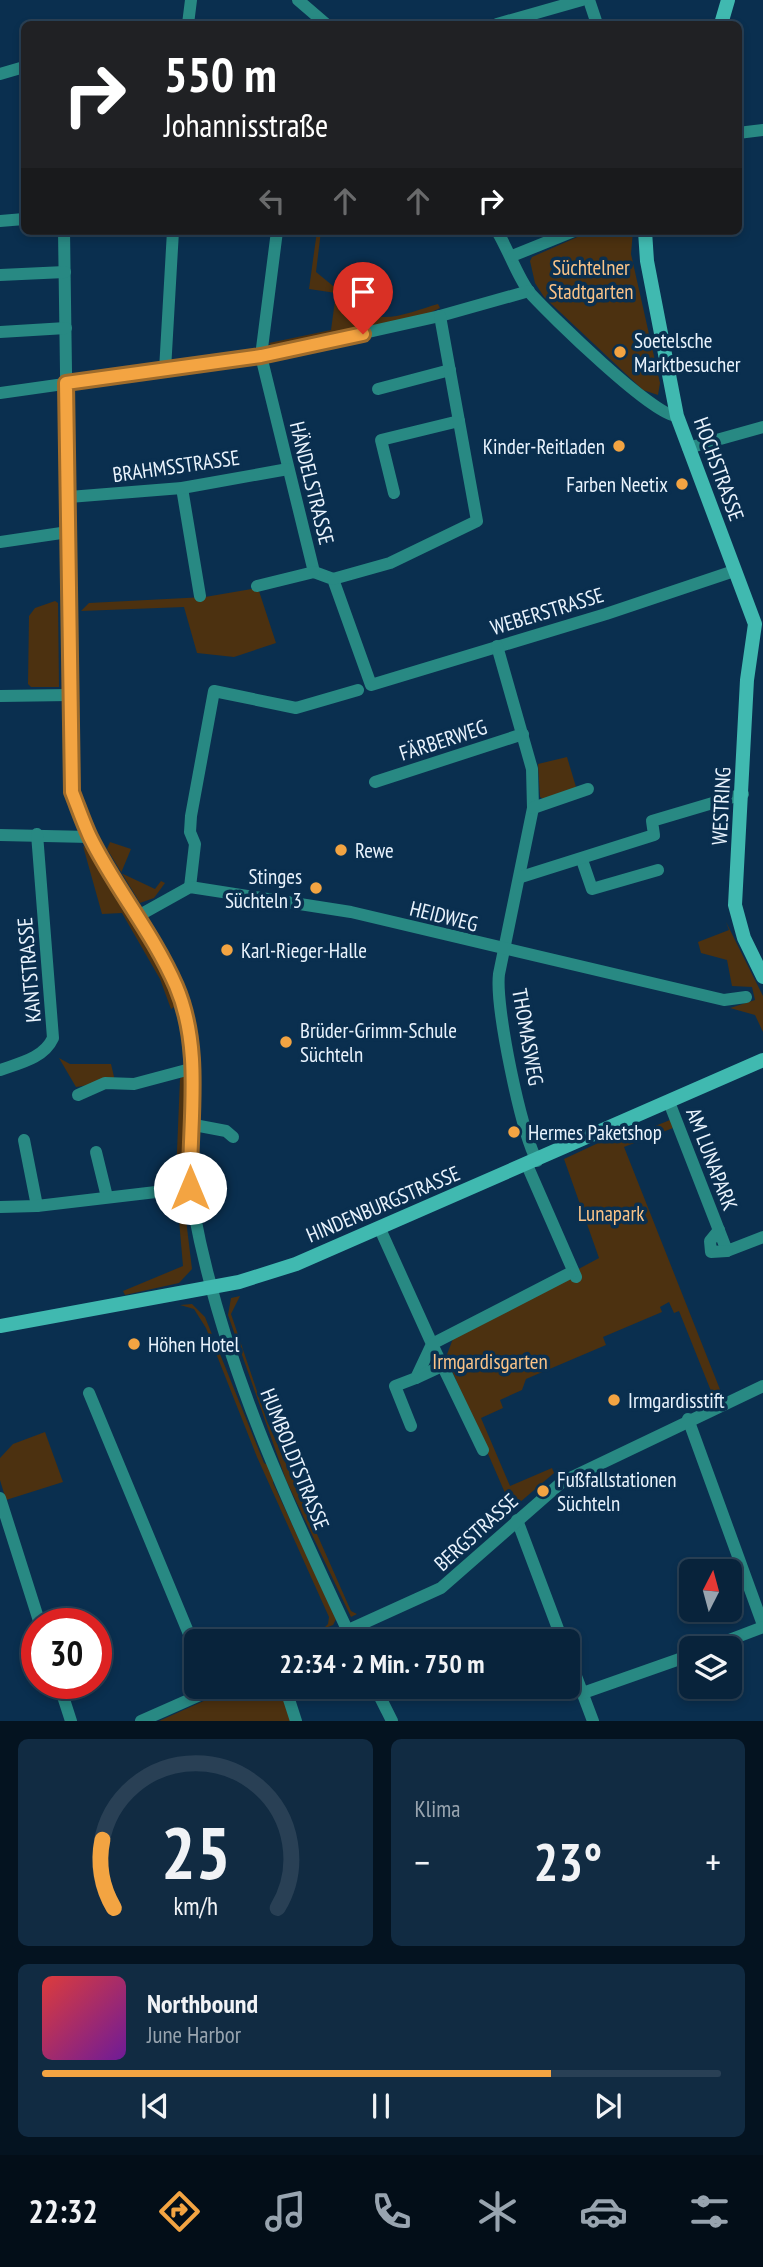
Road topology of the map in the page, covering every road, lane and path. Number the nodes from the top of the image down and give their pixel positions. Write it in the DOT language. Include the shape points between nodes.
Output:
graph roads {
  1 [pos="191,0"];
  2 [pos="298,0"];
  3 [pos="582,0"];
  4 [pos="589,0"];
  5 [pos="728,0"];
  6 [pos="188,21"];
  7 [pos="322,21"];
  8 [pos="508,21"];
  9 [pos="596,21"];
  10 [pos="722,21"];
  11 [pos="21,68"];
  12 [pos="0,74"];
  13 [pos="763,130"];
  14 [pos="742,133"];
  15 [pos="21,219"];
  16 [pos="0,221"];
  17 [pos="64,235"];
  18 [pos="173,235"];
  19 [pos="276,235"];
  20 [pos="499,235"];
  21 [pos="564,235"];
  22 [pos="645,235"];
  23 [pos="512,256"];
  24 [pos="65,272"];
  25 [pos="0,275"];
  26 [pos="529,291"];
  27 [pos="440,316"];
  28 [pos="66,328"];
  29 [pos="0,332"];
  30 [pos="261,356"];
  31 [pos="165,370"];
  32 [pos="450,370"];
  33 [pos="66,383"];
  34 [pos="378,389"];
  35 [pos="0,393"];
  36 [pos="677,416"];
  37 [pos="460,421"];
  38 [pos="763,428"];
  39 [pos="688,448"];
  40 [pos="288,468"];
  41 [pos="182,488"];
  42 [pos="394,493"];
  43 [pos="69,497"];
  44 [pos="68,532"];
  45 [pos="0,542"];
  46 [pos="734,571"];
  47 [pos="314,572"];
  48 [pos="333,579"];
  49 [pos="257,586"];
  50 [pos="200,596"];
  51 [pos="759,636"];
  52 [pos="497,646"];
  53 [pos="358,690"];
  54 [pos="70,695"];
  55 [pos="0,696"];
  56 [pos="523,734"];
  57 [pos="375,782"];
  58 [pos="588,789"];
  59 [pos="743,794"];
  60 [pos="533,808"];
  61 [pos="37,834"];
  62 [pos="0,835"];
  63 [pos="90,837"];
  64 [pos="582,860"];
  65 [pos="658,870"];
  66 [pos="520,877"];
  67 [pos="190,887"];
  68 [pos="138,916"];
  69 [pos="504,951"];
  70 [pos="763,977"];
  71 [pos="746,997"];
  72 [pos="763,1060"];
  73 [pos="194,1068"];
  74 [pos="0,1070"];
  75 [pos="78,1095"];
  76 [pos="670,1102"];
  77 [pos="189,1125"];
  78 [pos="233,1137"];
  79 [pos="24,1140"];
  80 [pos="96,1152"];
  81 [pos="532,1163"];
  82 [pos="190,1188"];
  83 [pos="107,1197"];
  84 [pos="37,1206"];
  85 [pos="0,1207"];
  86 [pos="380,1229"];
  87 [pos="763,1237"];
  88 [pos="210,1287"];
  89 [pos="0,1326"];
  90 [pos="432,1344"];
  91 [pos="444,1365"];
  92 [pos="416,1378"];
  93 [pos="763,1386"];
  94 [pos="89,1394"];
  95 [pos="688,1419"];
  96 [pos="411,1426"];
  97 [pos="483,1450"];
  98 [pos="0,1499"];
  99 [pos="517,1520"];
  100 [pos="35,1608"];
  101 [pos="763,1626"];
  102 [pos="187,1629"];
  103 [pos="348,1629"];
  104 [pos="364,1629"];
  105 [pos="558,1629"];
  106 [pos="738,1636"];
  107 [pos="679,1659"];
  108 [pos="580,1685"];
  109 [pos="583,1693"];
  110 [pos="64,1699"];
  111 [pos="190,1699"];
  112 [pos="289,1699"];
  113 [pos="381,1699"];
  114 [pos="71,1721"];
  115 [pos="141,1721"];
  116 [pos="296,1721"];
  117 [pos="392,1721"];
  118 [pos="593,1721"];
  1 -- 6 [label="street"];
  2 -- 7 [label="street"];
  3 -- 8 [label="street"];
  4 -- 9 [label="street"];
  5 -- 10 [label="main road"];
  11 -- 12 [label="street"];
  13 -- 14 [label="street"];
  15 -- 16 [label="street"];
  17 -- 24 [label="street, HUMBOLDTSTRASSE"];
  18 -- 31 [label="street"];
  19 -- 30 [label="street"];
  20 -- 23 [label="street"];
  21 -- 23 [label="street"];
  22 -- 36 [label="main road, HOCHSTRASSE"];
  23 -- 26 [label="street"];
  24 -- 25 [label="street"];
  24 -- 28 [label="street, HUMBOLDTSTRASSE"];
  26 -- 27 [label="street"];
  26 -- 36 [label="street" via="646,402"];
  27 -- 30 [label="street"];
  27 -- 32 [label="street"];
  28 -- 29 [label="street"];
  28 -- 33 [label="street, HUMBOLDTSTRASSE"];
  30 -- 31 [label="street"];
  30 -- 40 [label="street, HÄNDELSTRASSE"];
  31 -- 33 [label="street"];
  32 -- 34 [label="street"];
  32 -- 37 [label="street"];
  33 -- 35 [label="street"];
  33 -- 43 [label="street, HUMBOLDTSTRASSE"];
  36 -- 39 [label="main road, HOCHSTRASSE"];
  37 -- 42 [label="street" via="381,440"];
  37 -- 48 [label="street" via="477,521 390,563"];
  38 -- 39 [label="street"];
  39 -- 46 [label="main road, HOCHSTRASSE"];
  40 -- 41 [label="street, BRAHMSSTRASSE"];
  40 -- 47 [label="street, HÄNDELSTRASSE"];
  41 -- 43 [label="street, BRAHMSSTRASSE"];
  41 -- 50 [label="street"];
  43 -- 44 [label="street, HUMBOLDTSTRASSE"];
  44 -- 45 [label="street"];
  44 -- 54 [label="street, HUMBOLDTSTRASSE"];
  46 -- 51 [label="main road, HOCHSTRASSE"];
  46 -- 52 [label="street, WEBERSTRASSE"];
  47 -- 48 [label="street, HÄNDELSTRASSE"];
  47 -- 49 [label="street"];
  48 -- 52 [label="street, WEBERSTRASSE" via="371,685"];
  51 -- 59 [label="main road, WESTRING" via="747,680"];
  52 -- 56 [label="street, THOMASWEG"];
  53 -- 67 [label="street" via="296,708 214,691 191,816 195,844"];
  54 -- 55 [label="street"];
  54 -- 63 [label="street, HUMBOLDTSTRASSE" via="72,792"];
  56 -- 57 [label="street, FÄRBERWEG"];
  56 -- 60 [label="street, THOMASWEG" via="532,769"];
  58 -- 60 [label="street"];
  59 -- 64 [label="street" via="652,821 654,835"];
  59 -- 70 [label="main road, WESTRING" via="735,905"];
  60 -- 66 [label="street, THOMASWEG"];
  61 -- 62 [label="street"];
  61 -- 63 [label="street"];
  61 -- 74 [label="street, KANTSTRASSE" via="53,1038 34,1058"];
  63 -- 68 [label="street, HUMBOLDTSTRASSE"];
  64 -- 65 [label="street" via="592,889"];
  64 -- 66 [label="street"];
  66 -- 69 [label="street, THOMASWEG"];
  67 -- 68 [label="street"];
  67 -- 69 [label="street, HEIDWEG" via="351,912"];
  68 -- 73 [label="street, HUMBOLDTSTRASSE" via="177,986"];
  69 -- 71 [label="street, HEIDWEG" via="724,1000"];
  69 -- 81 [label="street, THOMASWEG" via="499,998"];
  72 -- 76 [label="main road, HINDENBURGSTRASSE"];
  73 -- 75 [label="street" via="134,1084 104,1083"];
  73 -- 77 [label="street, HUMBOLDTSTRASSE"];
  76 -- 81 [label="main road, HINDENBURGSTRASSE"];
  76 -- 87 [label="street, AM LUNAPARK" via="727,1251"];
  77 -- 78 [label="street" via="226,1131"];
  77 -- 82 [label="street, HUMBOLDTSTRASSE"];
  79 -- 84 [label="street"];
  80 -- 83 [label="street"];
  81 -- 86 [label="main road, HINDENBURGSTRASSE"];
  81 -- 90 [label="street, THOMASWEG" via="574,1275"];
  82 -- 83 [label="street"];
  82 -- 88 [label="street, HUMBOLDTSTRASSE"];
  83 -- 84 [label="street"];
  84 -- 85 [label="street"];
  86 -- 88 [label="main road, HINDENBURGSTRASSE" via="296,1265"];
  86 -- 90 [label="street"];
  88 -- 89 [label="main road, HINDENBURGSTRASSE"];
  88 -- 103 [label="street, HUMBOLDTSTRASSE" via="275,1471"];
  90 -- 91 [label="street"];
  90 -- 92 [label="street"];
  91 -- 92 [label="street"];
  91 -- 97 [label="street"];
  92 -- 96 [label="street" via="395,1386"];
  93 -- 95 [label="street, BERGSTRASSE"];
  94 -- 102 [label="street"];
  95 -- 99 [label="street, BERGSTRASSE" via="562,1482"];
  95 -- 101 [label="street"];
  98 -- 100 [label="street"];
  99 -- 104 [label="street, BERGSTRASSE" via="441,1588"];
  99 -- 105 [label="street"];
  101 -- 106 [label="street"];
  107 -- 109 [label="street"];
  108 -- 109 [label="street"];
  109 -- 118 [label="street"];
  110 -- 114 [label="street"];
  111 -- 115 [label="street"];
  112 -- 116 [label="street"];
  113 -- 117 [label="street"];
}
